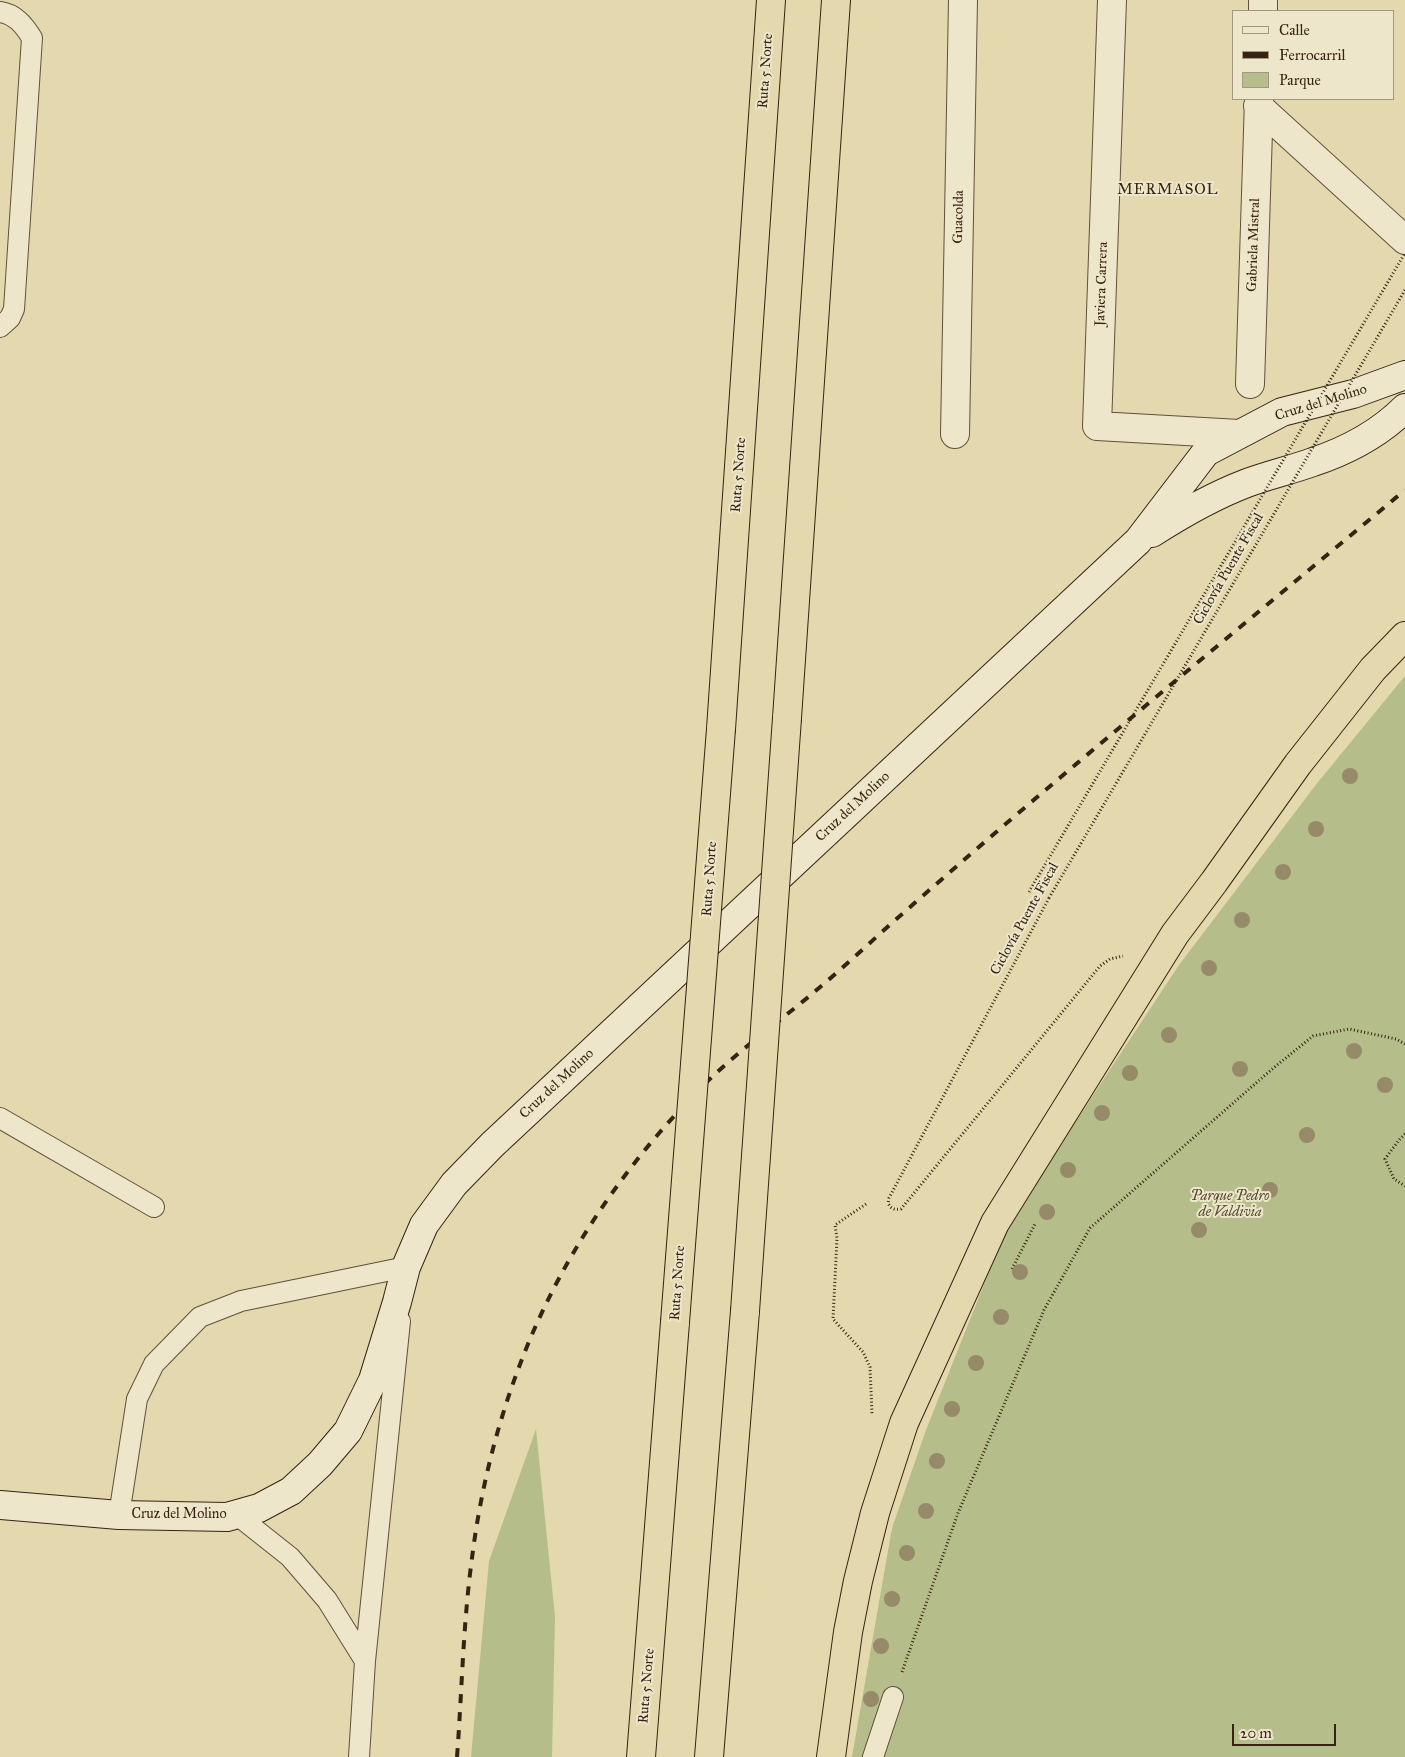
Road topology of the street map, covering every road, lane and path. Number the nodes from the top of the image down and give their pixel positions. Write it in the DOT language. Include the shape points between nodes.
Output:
graph roads {
  1 [pos="771,0"];
  2 [pos="836,0"];
  3 [pos="963,0"];
  4 [pos="1112,0"];
  5 [pos="0,12"];
  6 [pos="1259,102"];
  7 [pos="1405,240"];
  8 [pos="1405,253"];
  9 [pos="1405,290"];
  10 [pos="0,328"];
  11 [pos="1405,375"];
  12 [pos="1250,384"];
  13 [pos="1405,408"];
  14 [pos="955,434"];
  15 [pos="1238,434"];
  16 [pos="1138,541"];
  17 [pos="1405,636"];
  18 [pos="1029,892"];
  19 [pos="1156,963"];
  20 [pos="1405,1044"];
  21 [pos="0,1118"];
  22 [pos="1405,1134"];
  23 [pos="1405,1186"];
  24 [pos="866,1204"];
  25 [pos="154,1207"];
  26 [pos="1036,1220"];
  27 [pos="406,1267"];
  28 [pos="1010,1271"];
  29 [pos="873,1421"];
  30 [pos="0,1505"];
  31 [pos="120,1514"];
  32 [pos="237,1514"];
  33 [pos="365,1661"];
  34 [pos="893,1697"];
  35 [pos="359,1757"];
  36 [pos="641,1757"];
  37 [pos="710,1757"];
  38 [pos="831,1757"];
  39 [pos="873,1757"];
  1 -- 36 [label="highway, Ruta 5 Norte, bridge" via="721,729"];
  2 -- 37 [label="highway, bridge" via="745,1311"];
  3 -- 14 [label="street, Guacolda"];
  4 -- 15 [label="street, Javiera Carrera" via="1098,426"];
  5 -- 10 [label="lane" via="16,18 32,38 14,309"];
  6 -- 7 [label="street, Gabriela Mistral"];
  6 -- 12 [label="street, Gabriela Mistral"];
  8 -- 18 [label="path, bridge"];
  9 -- 19 [label="path, Ciclovía Puente Fiscal, bridge" via="1049,898 889,1198 890,1208 901,1209 1100,966 1118,956 1138,957"];
  11 -- 15 [label="street, Cruz del Molino" via="1353,394 1282,412"];
  13 -- 16 [label="street, Cruz del Molino" via="1362,441 1342,451 1216,495"];
  15 -- 16 [label="street, Cruz del Molino" via="1206,452"];
  16 -- 27 [label="street, Cruz del Molino" via="492,1145 454,1184 424,1225"];
  17 -- 19 [label="highway" via="1373,669 1298,764"];
  19 -- 38 [label="highway" via="995,1223 904,1423 875,1513 858,1581"];
  20 -- 34 [label="path" via="1396,1039 1349,1029 1313,1036 1090,1228 1040,1318 958,1513"];
  21 -- 25 [label="lane"];
  22 -- 23 [label="path" via="1385,1159 1394,1179"];
  24 -- 29 [label="path" via="835,1225 833,1319 863,1352 870,1368"];
  26 -- 28 [label="path"];
  27 -- 31 [label="lane" via="241,1300 200,1317 154,1364 137,1399"];
  27 -- 32 [label="street, Cruz del Molino" via="373,1380 348,1431 291,1491 259,1508"];
  27 -- 33 [label="lane"];
  30 -- 31 [label="street, Cruz del Molino"];
  31 -- 32 [label="street, Cruz del Molino" via="227,1517"];
  32 -- 33 [label="lane" via="290,1557 327,1600"];
  33 -- 35 [label="lane"];
  34 -- 39 [label="lane"];
}
